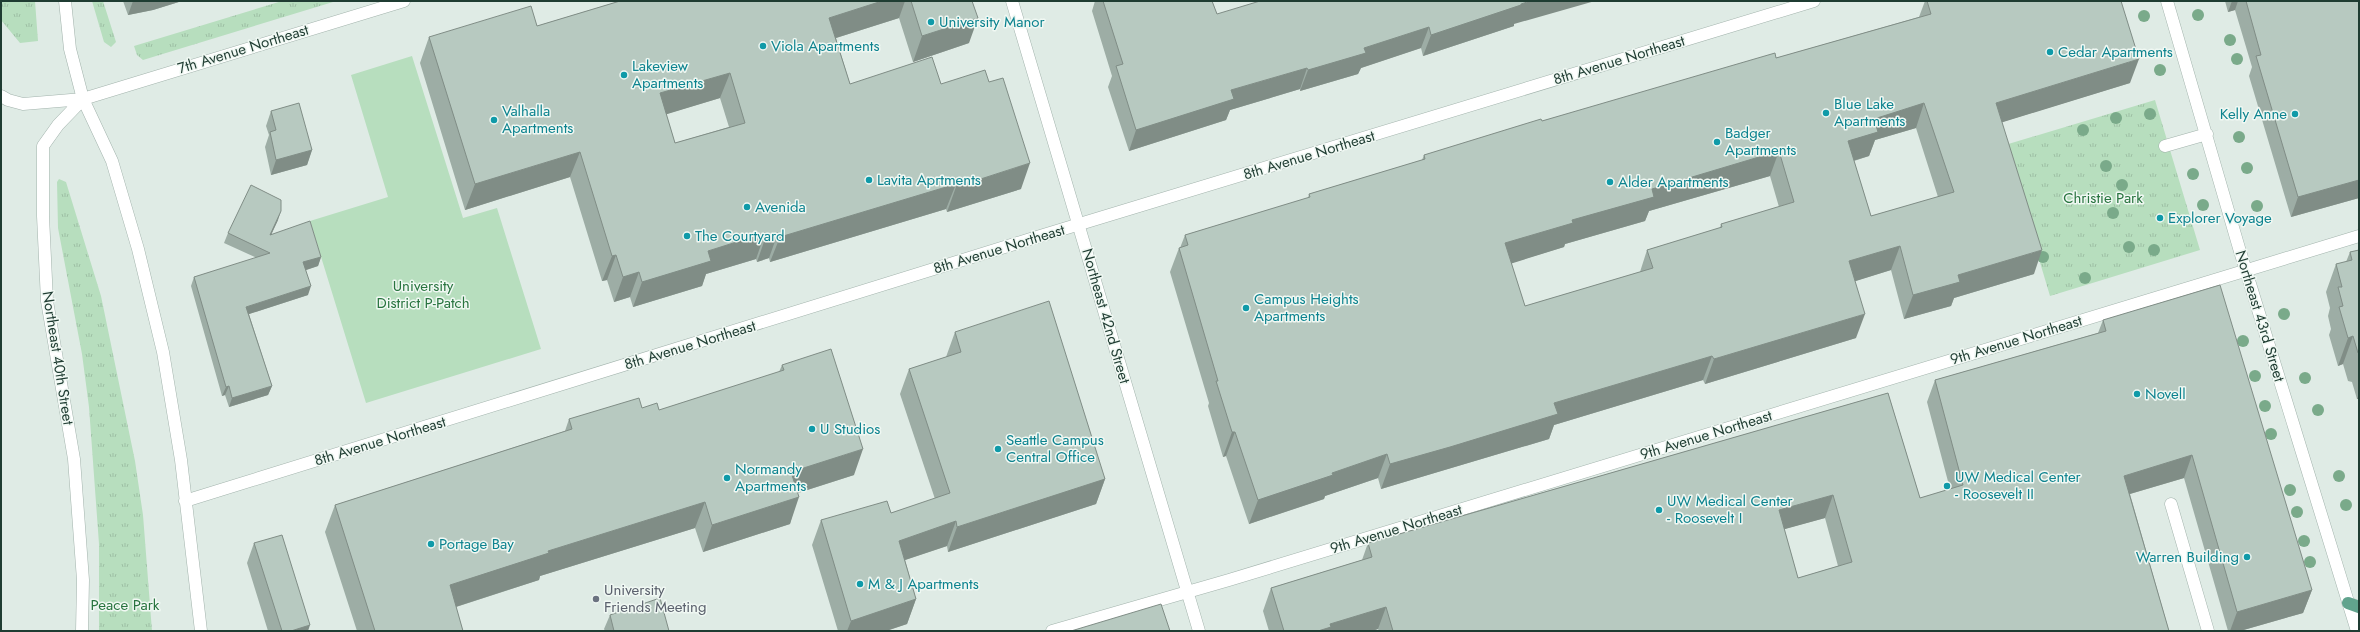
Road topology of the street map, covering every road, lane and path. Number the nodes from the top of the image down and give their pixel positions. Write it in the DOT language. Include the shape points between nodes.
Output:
graph roads {
  1 [pos="66,1"];
  2 [pos="404,1"];
  3 [pos="1012,1"];
  4 [pos="1814,1"];
  5 [pos="2167,1"];
  6 [pos="1,96"];
  7 [pos="83,99"];
  8 [pos="2207,134"];
  9 [pos="2166,146"];
  10 [pos="1080,224"];
  11 [pos="2359,236"];
  12 [pos="2246,271"];
  13 [pos="185,501"];
  14 [pos="2171,504"];
  15 [pos="1187,592"];
  16 [pos="2354,605"];
  17 [pos="82,631"];
  18 [pos="201,631"];
  19 [pos="1052,631"];
  20 [pos="1199,631"];
  21 [pos="2208,631"];
  22 [pos="2357,631"];
  1 -- 7 [label="street" via="70,49"];
  2 -- 7 [label="street, 7th Avenue Northeast"];
  3 -- 10 [label="street, Northeast 42nd Street"];
  4 -- 10 [label="street, 8th Avenue Northeast"];
  5 -- 8 [label="street, Northeast 43rd Street"];
  6 -- 7 [label="street" via="23,104"];
  7 -- 13 [label="street" via="112,161 138,250 162,352"];
  7 -- 17 [label="street, Northeast 40th Street" via="58,124 43,146 47,301 74,458 83,580"];
  8 -- 9 [label="street"];
  8 -- 12 [label="street, Northeast 43rd Street"];
  10 -- 13 [label="street, 8th Avenue Northeast"];
  10 -- 15 [label="street, Northeast 42nd Street"];
  11 -- 12 [label="street, 9th Avenue Northeast"];
  12 -- 15 [label="street, 9th Avenue Northeast"];
  12 -- 16 [label="street, Northeast 43rd Street"];
  13 -- 18 [label="street"];
  14 -- 21 [label="street"];
  15 -- 19 [label="street, 9th Avenue Northeast"];
  15 -- 20 [label="street, Northeast 42nd Street"];
  16 -- 22 [label="street, Northeast 43rd Street"];
}
